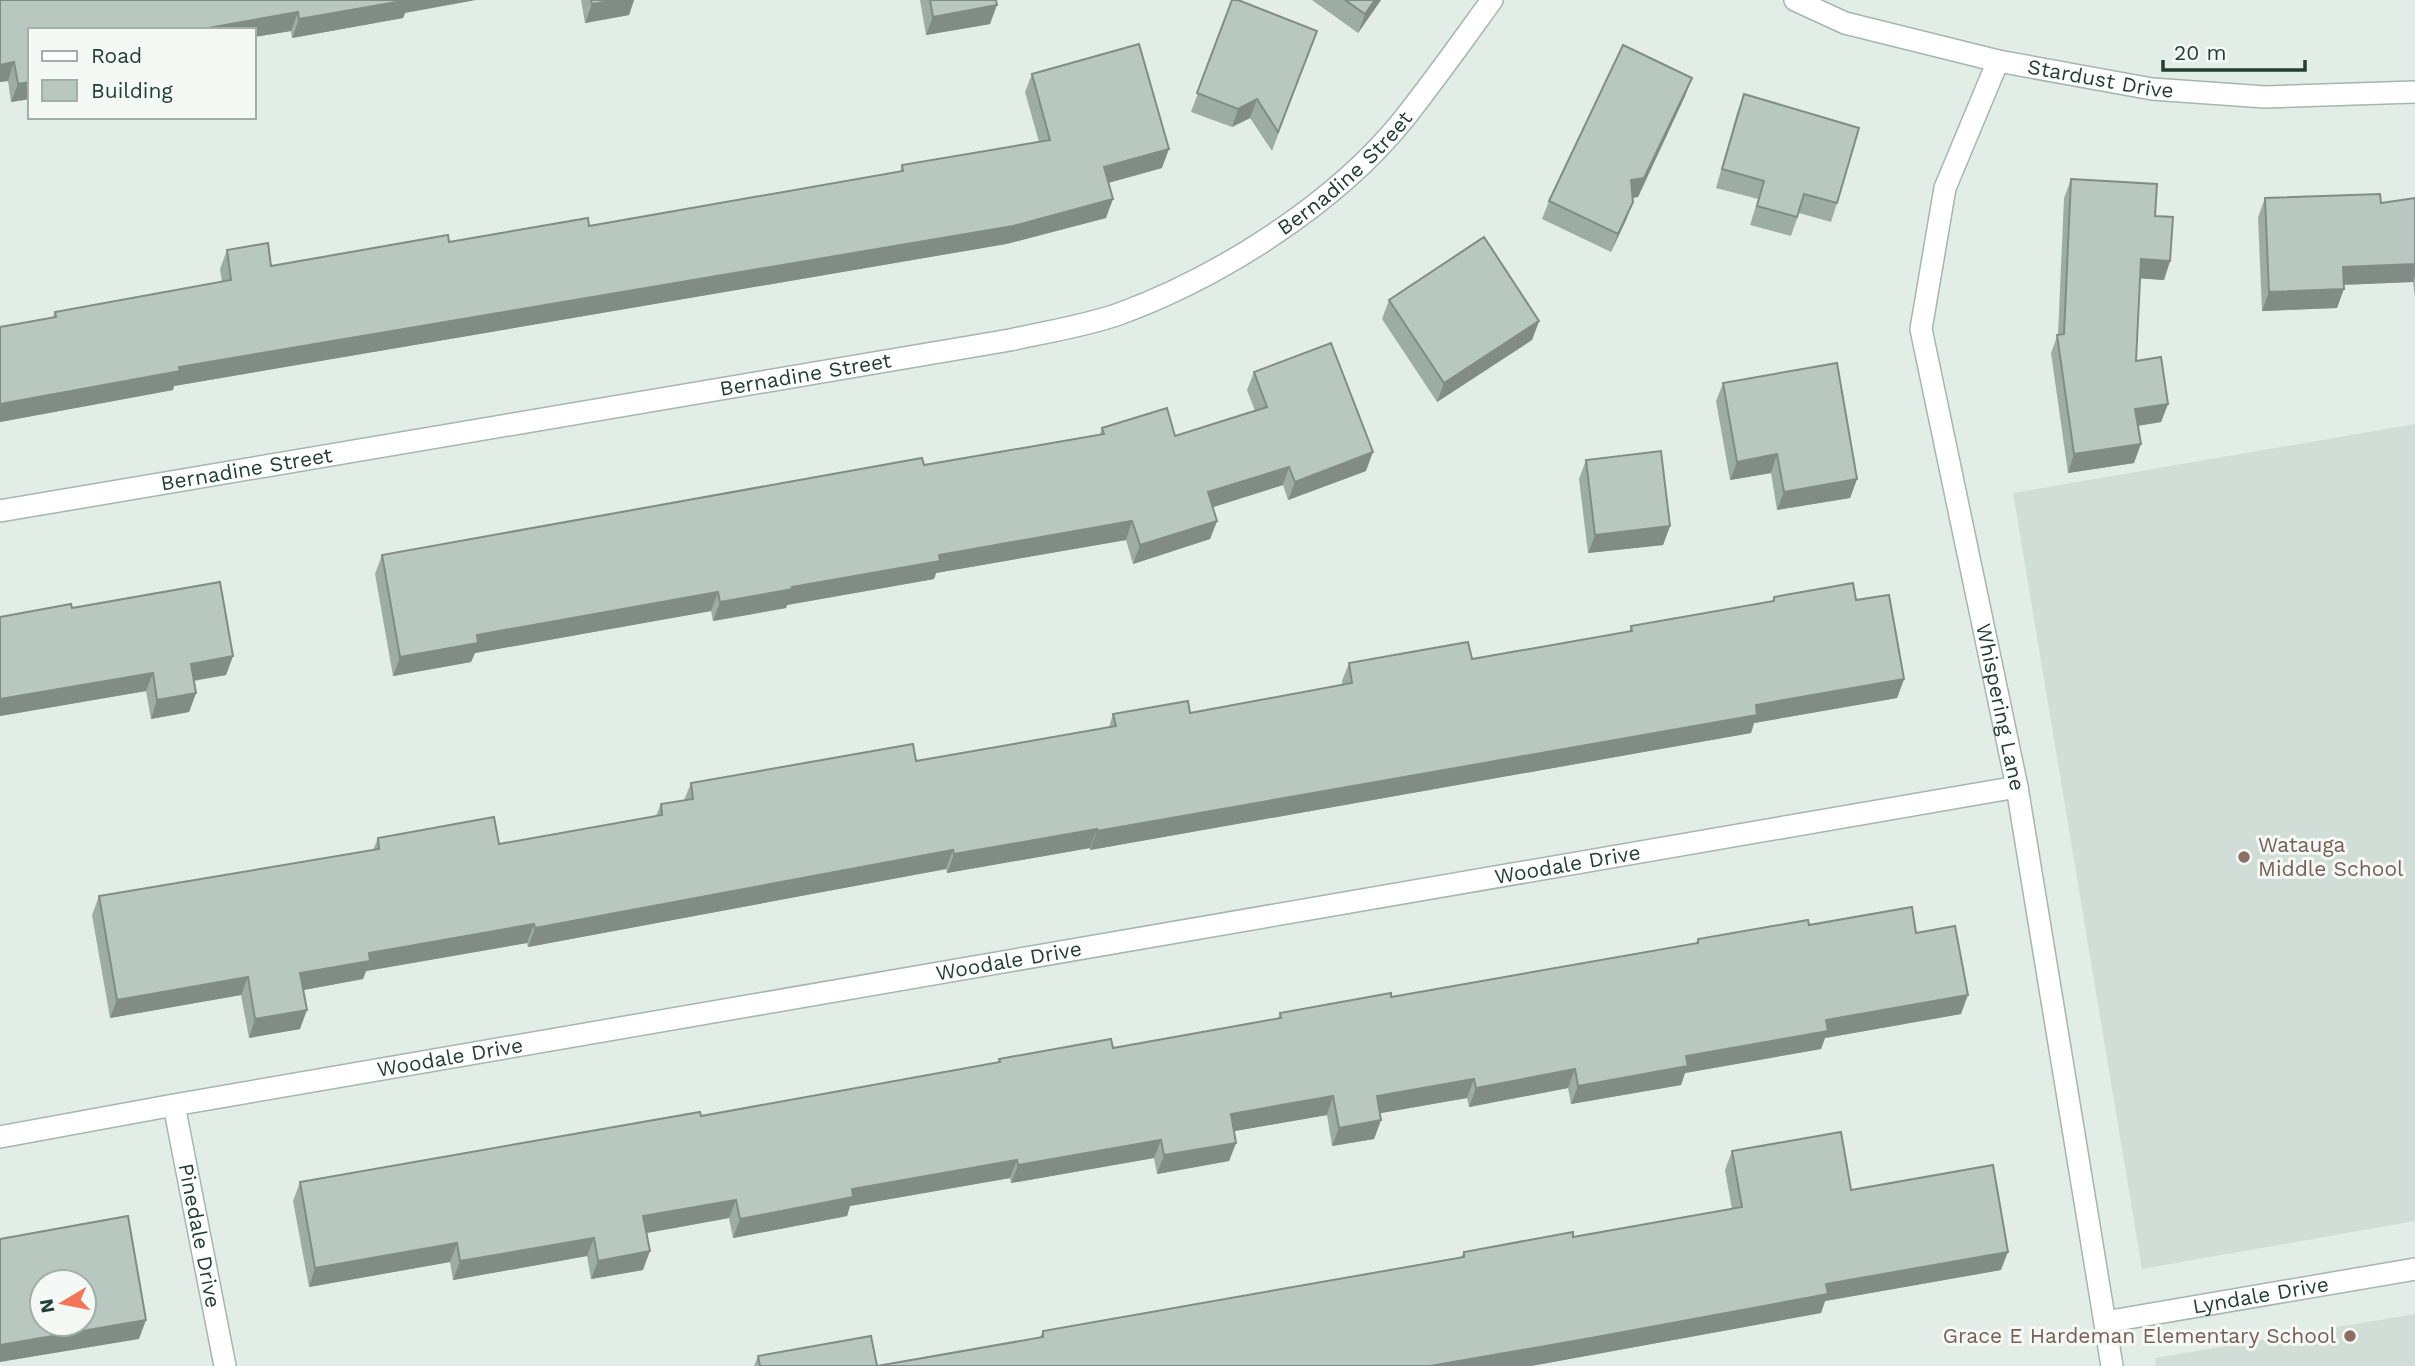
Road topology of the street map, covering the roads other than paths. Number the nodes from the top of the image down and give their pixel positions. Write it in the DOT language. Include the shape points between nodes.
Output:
graph roads {
  1 [pos="1492,0"];
  2 [pos="1795,0"];
  3 [pos="1998,61"];
  4 [pos="2415,92"];
  5 [pos="0,511"];
  6 [pos="2017,787"];
  7 [pos="174,1105"];
  8 [pos="0,1137"];
  9 [pos="2415,1269"];
  10 [pos="2105,1322"];
  11 [pos="225,1366"];
  12 [pos="2112,1366"];
  1 -- 5 [label="street, Bernadine Street" via="1402,121 1341,184 1269,237 1185,286 1117,314 997,342"];
  2 -- 3 [label="street, Stardust Drive" via="1845,23"];
  3 -- 4 [label="street, Stardust Drive" via="2152,89 2266,97"];
  3 -- 6 [label="street, Whispering Lane" via="1945,188 1921,329"];
  6 -- 7 [label="street, Woodale Drive"];
  6 -- 10 [label="street, Whispering Lane"];
  7 -- 8 [label="street, Woodale Drive"];
  7 -- 11 [label="street, Pinedale Drive"];
  9 -- 10 [label="street, Lyndale Drive"];
  10 -- 12 [label="street, Whispering Lane"];
}
